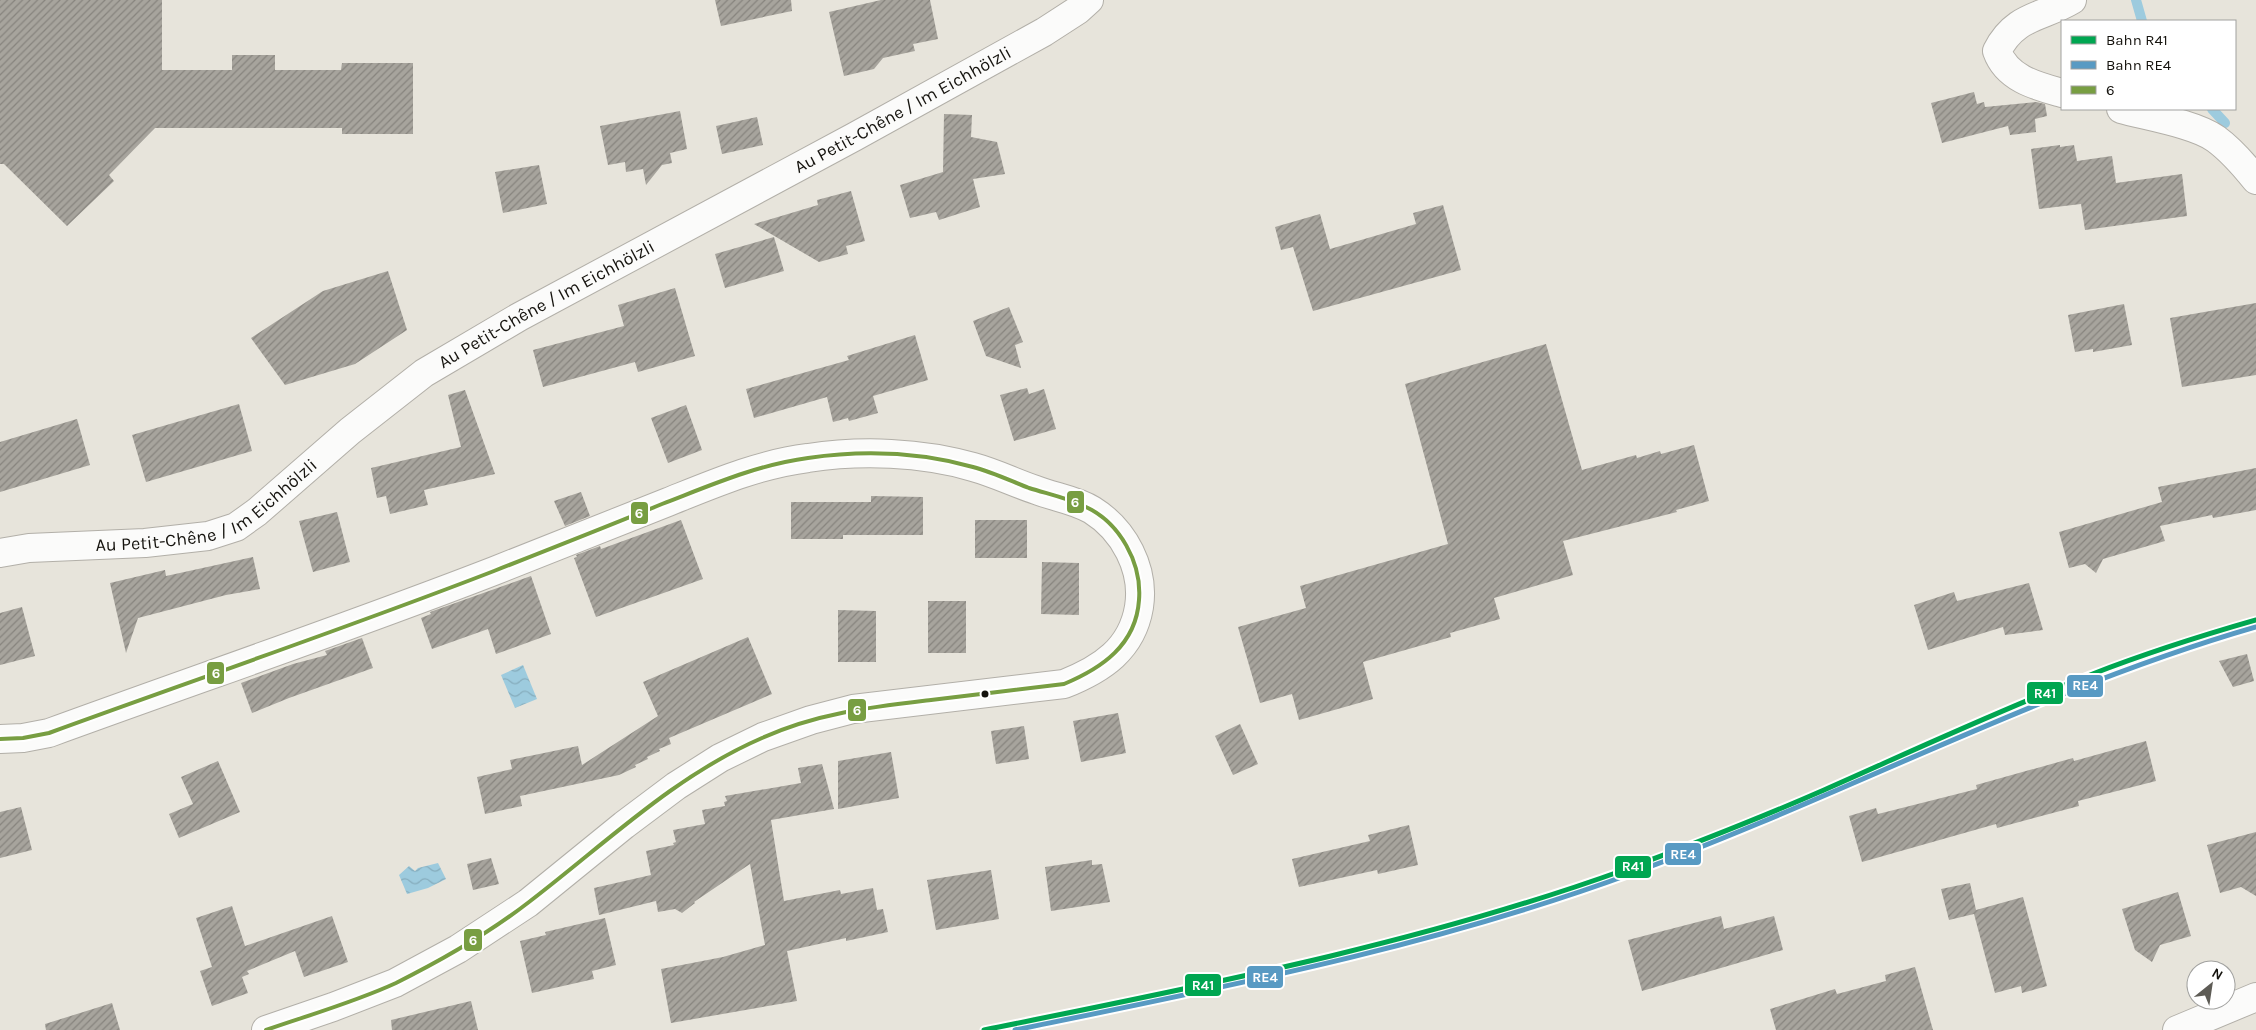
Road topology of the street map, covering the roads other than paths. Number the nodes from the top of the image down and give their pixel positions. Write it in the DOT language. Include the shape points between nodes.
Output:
graph roads {
  1 [pos="1089,0"];
  2 [pos="2072,0"];
  3 [pos="2061,93"];
  4 [pos="2125,110"];
  5 [pos="2256,180"];
  6 [pos="0,553"];
  7 [pos="0,739"];
  8 [pos="2256,997"];
  9 [pos="266,1030"];
  10 [pos="2177,1030"];
  1 -- 6 [label="street, Au Petit-Chêne / Im Eichhölzli" via="1044,32 518,317 424,373 376,409 236,527 208,536 145,543 29,548"];
  2 -- 3 [label="street" via="2028,18 2009,31 1997,51 2008,70 2027,82"];
  4 -- 5 [label="street" via="2214,138"];
  7 -- 9 [label="street" via="49,732 491,572 740,474 806,458 869,453 926,457 972,467 1092,510 1108,522 1127,545 1137,570 1140,604 1133,631 1113,655 1088,674 1064,684 853,710 763,737 720,758 676,786 528,903 458,949 395,983"];
  8 -- 10 [label="street"];
}
